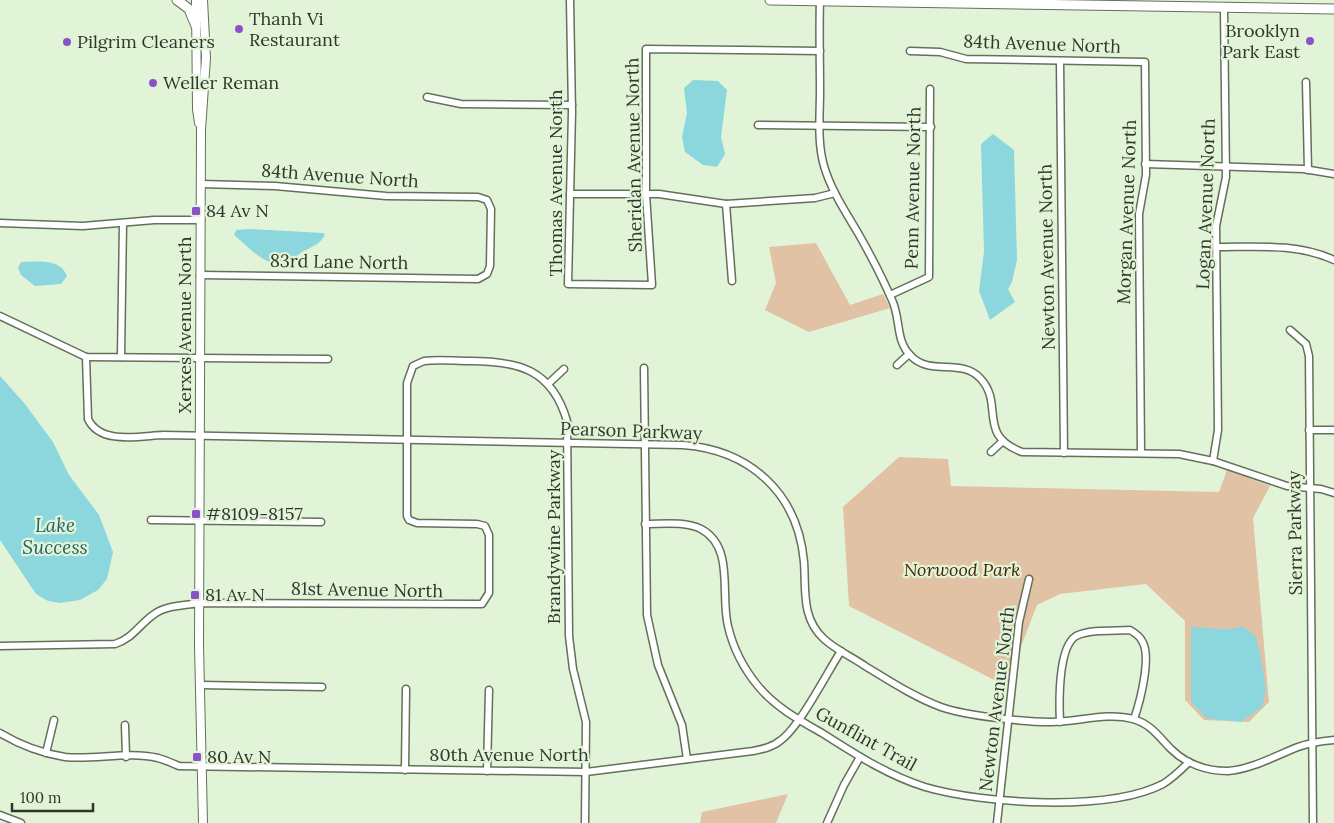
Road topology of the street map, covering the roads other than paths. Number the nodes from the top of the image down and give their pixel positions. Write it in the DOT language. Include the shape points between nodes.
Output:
graph roads {
  1 [pos="177,0"];
  2 [pos="196,0"];
  3 [pos="203,0"];
  4 [pos="570,0"];
  5 [pos="770,0"];
  6 [pos="820,0"];
  7 [pos="1020,1"];
  8 [pos="1224,4"];
  9 [pos="1334,10"];
  10 [pos="196,26"];
  11 [pos="820,51"];
  12 [pos="910,51"];
  13 [pos="1060,61"];
  14 [pos="1145,62"];
  15 [pos="1306,82"];
  16 [pos="930,90"];
  17 [pos="427,98"];
  18 [pos="572,105"];
  19 [pos="758,125"];
  20 [pos="820,125"];
  21 [pos="931,127"];
  22 [pos="201,130"];
  23 [pos="1145,164"];
  24 [pos="1226,166"];
  25 [pos="1308,170"];
  26 [pos="1334,174"];
  27 [pos="201,184"];
  28 [pos="835,193"];
  29 [pos="570,194"];
  30 [pos="646,194"];
  31 [pos="726,204"];
  32 [pos="201,220"];
  33 [pos="0,223"];
  34 [pos="122,223"];
  35 [pos="1217,246"];
  36 [pos="1334,260"];
  37 [pos="200,275"];
  38 [pos="478,279"];
  39 [pos="732,280"];
  40 [pos="652,285"];
  41 [pos="890,295"];
  42 [pos="0,316"];
  43 [pos="1290,330"];
  44 [pos="909,354"];
  45 [pos="86,357"];
  46 [pos="121,357"];
  47 [pos="200,357"];
  48 [pos="328,359"];
  49 [pos="897,365"];
  50 [pos="644,368"];
  51 [pos="564,369"];
  52 [pos="548,384"];
  53 [pos="1309,430"];
  54 [pos="1334,430"];
  55 [pos="200,436"];
  56 [pos="406,440"];
  57 [pos="1003,441"];
  58 [pos="568,443"];
  59 [pos="644,444"];
  60 [pos="991,452"];
  61 [pos="1064,452"];
  62 [pos="1141,453"];
  63 [pos="1213,461"];
  64 [pos="1309,488"];
  65 [pos="1334,493"];
  66 [pos="151,520"];
  67 [pos="199,521"];
  68 [pos="322,522"];
  69 [pos="645,524"];
  70 [pos="1029,579"];
  71 [pos="199,603"];
  72 [pos="0,646"];
  73 [pos="841,650"];
  74 [pos="200,685"];
  75 [pos="322,687"];
  76 [pos="406,689"];
  77 [pos="489,690"];
  78 [pos="1008,718"];
  79 [pos="798,719"];
  80 [pos="1134,719"];
  81 [pos="54,720"];
  82 [pos="1060,722"];
  83 [pos="125,725"];
  84 [pos="0,733"];
  85 [pos="1334,740"];
  86 [pos="1312,744"];
  87 [pos="46,753"];
  88 [pos="126,757"];
  89 [pos="860,757"];
  90 [pos="687,759"];
  91 [pos="1189,762"];
  92 [pos="202,766"];
  93 [pos="405,770"];
  94 [pos="487,771"];
  95 [pos="586,772"];
  96 [pos="999,798"];
  97 [pos="0,815"];
  98 [pos="21,823"];
  99 [pos="204,823"];
  100 [pos="585,823"];
  101 [pos="827,823"];
  102 [pos="997,823"];
  103 [pos="1313,823"];
  1 -- 10 [label="main road" via="190,9"];
  2 -- 10 [label="street, Xerxes Avenue North"];
  3 -- 22 [label="street, Xerxes Avenue North" via="206,58"];
  4 -- 18 [label="street, Thomas Avenue North"];
  5 -- 6 [label="main road"];
  6 -- 7 [label="main road"];
  6 -- 11 [label="street"];
  7 -- 8 [label="main road"];
  8 -- 9 [label="main road"];
  8 -- 24 [label="street, Logan Avenue North"];
  10 -- 22 [label="street, Xerxes Avenue North" via="197,109"];
  11 -- 20 [label="street"];
  11 -- 30 [label="street, Sheridan Avenue North" via="646,49"];
  12 -- 13 [label="street, 84th Avenue North" via="940,52 966,59"];
  13 -- 14 [label="street, 84th Avenue North"];
  13 -- 61 [label="street, Newton Avenue North"];
  14 -- 23 [label="street, Morgan Avenue North"];
  15 -- 25 [label="street"];
  16 -- 21 [label="street, Penn Avenue North"];
  17 -- 18 [label="street" via="461,104"];
  18 -- 29 [label="street, Thomas Avenue North"];
  19 -- 20 [label="street"];
  20 -- 21 [label="street"];
  20 -- 28 [label="street" via="823,164"];
  21 -- 41 [label="street, Penn Avenue North" via="929,277"];
  22 -- 27 [label="street, Xerxes Avenue North"];
  23 -- 24 [label="street"];
  23 -- 62 [label="street, Morgan Avenue North" via="1145,185 1139,214"];
  24 -- 25 [label="street"];
  24 -- 35 [label="street, Logan Avenue North" via="1224,196 1217,216"];
  25 -- 26 [label="street"];
  27 -- 32 [label="street, Xerxes Avenue North"];
  27 -- 38 [label="street, 84th Avenue North" via="487,200 491,209 490,266 487,274"];
  28 -- 31 [label="street" via="815,198"];
  28 -- 41 [label="street"];
  29 -- 30 [label="street"];
  29 -- 40 [label="street, Thomas Avenue North" via="568,284"];
  30 -- 31 [label="street"];
  30 -- 40 [label="street, Sheridan Avenue North"];
  31 -- 39 [label="street"];
  32 -- 34 [label="street"];
  32 -- 37 [label="street, Xerxes Avenue North"];
  33 -- 34 [label="street" via="83,226"];
  34 -- 46 [label="street"];
  35 -- 36 [label="street" via="1288,247"];
  35 -- 63 [label="street, Logan Avenue North" via="1218,430"];
  37 -- 38 [label="street, 83rd Lane North"];
  37 -- 47 [label="street, Xerxes Avenue North"];
  41 -- 44 [label="street" via="902,343"];
  42 -- 45 [label="street"];
  43 -- 53 [label="street, Sierra Parkway" via="1301,338 1308,350"];
  44 -- 49 [label="street"];
  44 -- 57 [label="street" via="926,365 963,368 980,378 990,395 993,424"];
  45 -- 46 [label="street"];
  45 -- 55 [label="street, Pearson Parkway" via="87,413 94,426 117,437"];
  46 -- 47 [label="street"];
  47 -- 48 [label="street"];
  47 -- 55 [label="street, Xerxes Avenue North"];
  50 -- 59 [label="street"];
  51 -- 52 [label="street"];
  52 -- 56 [label="street, Brandywine Parkway" via="532,371 508,362 430,360 413,366 407,382"];
  52 -- 58 [label="street, Brandywine Parkway" via="564,409"];
  53 -- 54 [label="street"];
  53 -- 64 [label="street, Sierra Parkway"];
  55 -- 56 [label="street, Pearson Parkway"];
  55 -- 67 [label="street, Xerxes Avenue North"];
  56 -- 58 [label="street, Pearson Parkway"];
  56 -- 71 [label="street, 81st Avenue North" via="406,512 409,520 417,523 477,524 488,530 489,593 486,601 477,606"];
  57 -- 60 [label="street"];
  57 -- 61 [label="street" via="1015,449 1029,452"];
  58 -- 59 [label="street, Pearson Parkway"];
  58 -- 95 [label="street, Brandywine Parkway" via="569,636 586,722"];
  59 -- 69 [label="street"];
  59 -- 73 [label="street, Pearson Parkway" via="700,446 717,450 747,464 773,486 784,499 798,530 810,620 824,639"];
  61 -- 62 [label="street"];
  62 -- 63 [label="street" via="1180,454"];
  63 -- 64 [label="street" via="1286,486"];
  64 -- 65 [label="street"];
  64 -- 86 [label="street, Sierra Parkway"];
  66 -- 67 [label="street"];
  67 -- 68 [label="street"];
  67 -- 71 [label="street, Xerxes Avenue North"];
  69 -- 79 [label="street, Gunflint Trail" via="692,526 714,540 724,565 727,624 740,660 766,695"];
  69 -- 90 [label="street" via="650,632 658,665 680,718"];
  70 -- 78 [label="street, Newton Avenue North" via="1019,622"];
  71 -- 72 [label="street, 81st Avenue North" via="163,609 129,638 115,644"];
  71 -- 74 [label="street, Xerxes Avenue North"];
  73 -- 78 [label="street, Pearson Parkway" via="910,693 935,704 961,713"];
  73 -- 79 [label="street, 80th Avenue North"];
  74 -- 75 [label="street"];
  74 -- 92 [label="street, Xerxes Avenue North"];
  76 -- 93 [label="street"];
  77 -- 94 [label="street"];
  78 -- 82 [label="street, Pearson Parkway"];
  78 -- 96 [label="street, Newton Avenue North"];
  79 -- 89 [label="street, Gunflint Trail"];
  79 -- 90 [label="street, 80th Avenue North" via="781,740 763,750"];
  80 -- 82 [label="street, Pearson Parkway" via="1117,716"];
  80 -- 82 [label="street" via="1141,696 1146,654 1142,640 1130,630 1085,634 1071,640 1064,658"];
  80 -- 91 [label="street, Pearson Parkway" via="1148,726"];
  81 -- 87 [label="street"];
  83 -- 88 [label="street"];
  84 -- 87 [label="street, 80th Avenue North"];
  85 -- 86 [label="street"];
  86 -- 91 [label="street, Pearson Parkway" via="1240,769 1216,770"];
  86 -- 103 [label="street, Sierra Parkway"];
  87 -- 88 [label="street, 80th Avenue North" via="66,757"];
  88 -- 92 [label="street, 80th Avenue North" via="157,758 180,766"];
  89 -- 96 [label="street, Gunflint Trail" via="925,787"];
  89 -- 101 [label="street"];
  90 -- 95 [label="street, 80th Avenue North"];
  91 -- 96 [label="street, Gunflint Trail" via="1163,784 1119,796 1044,803"];
  92 -- 93 [label="street, 80th Avenue North"];
  92 -- 99 [label="street, Xerxes Avenue North"];
  93 -- 94 [label="street, 80th Avenue North"];
  94 -- 95 [label="street, 80th Avenue North"];
  95 -- 100 [label="street, Brandywine Parkway"];
  96 -- 102 [label="street, Newton Avenue North"];
  97 -- 98 [label="street"];
}
